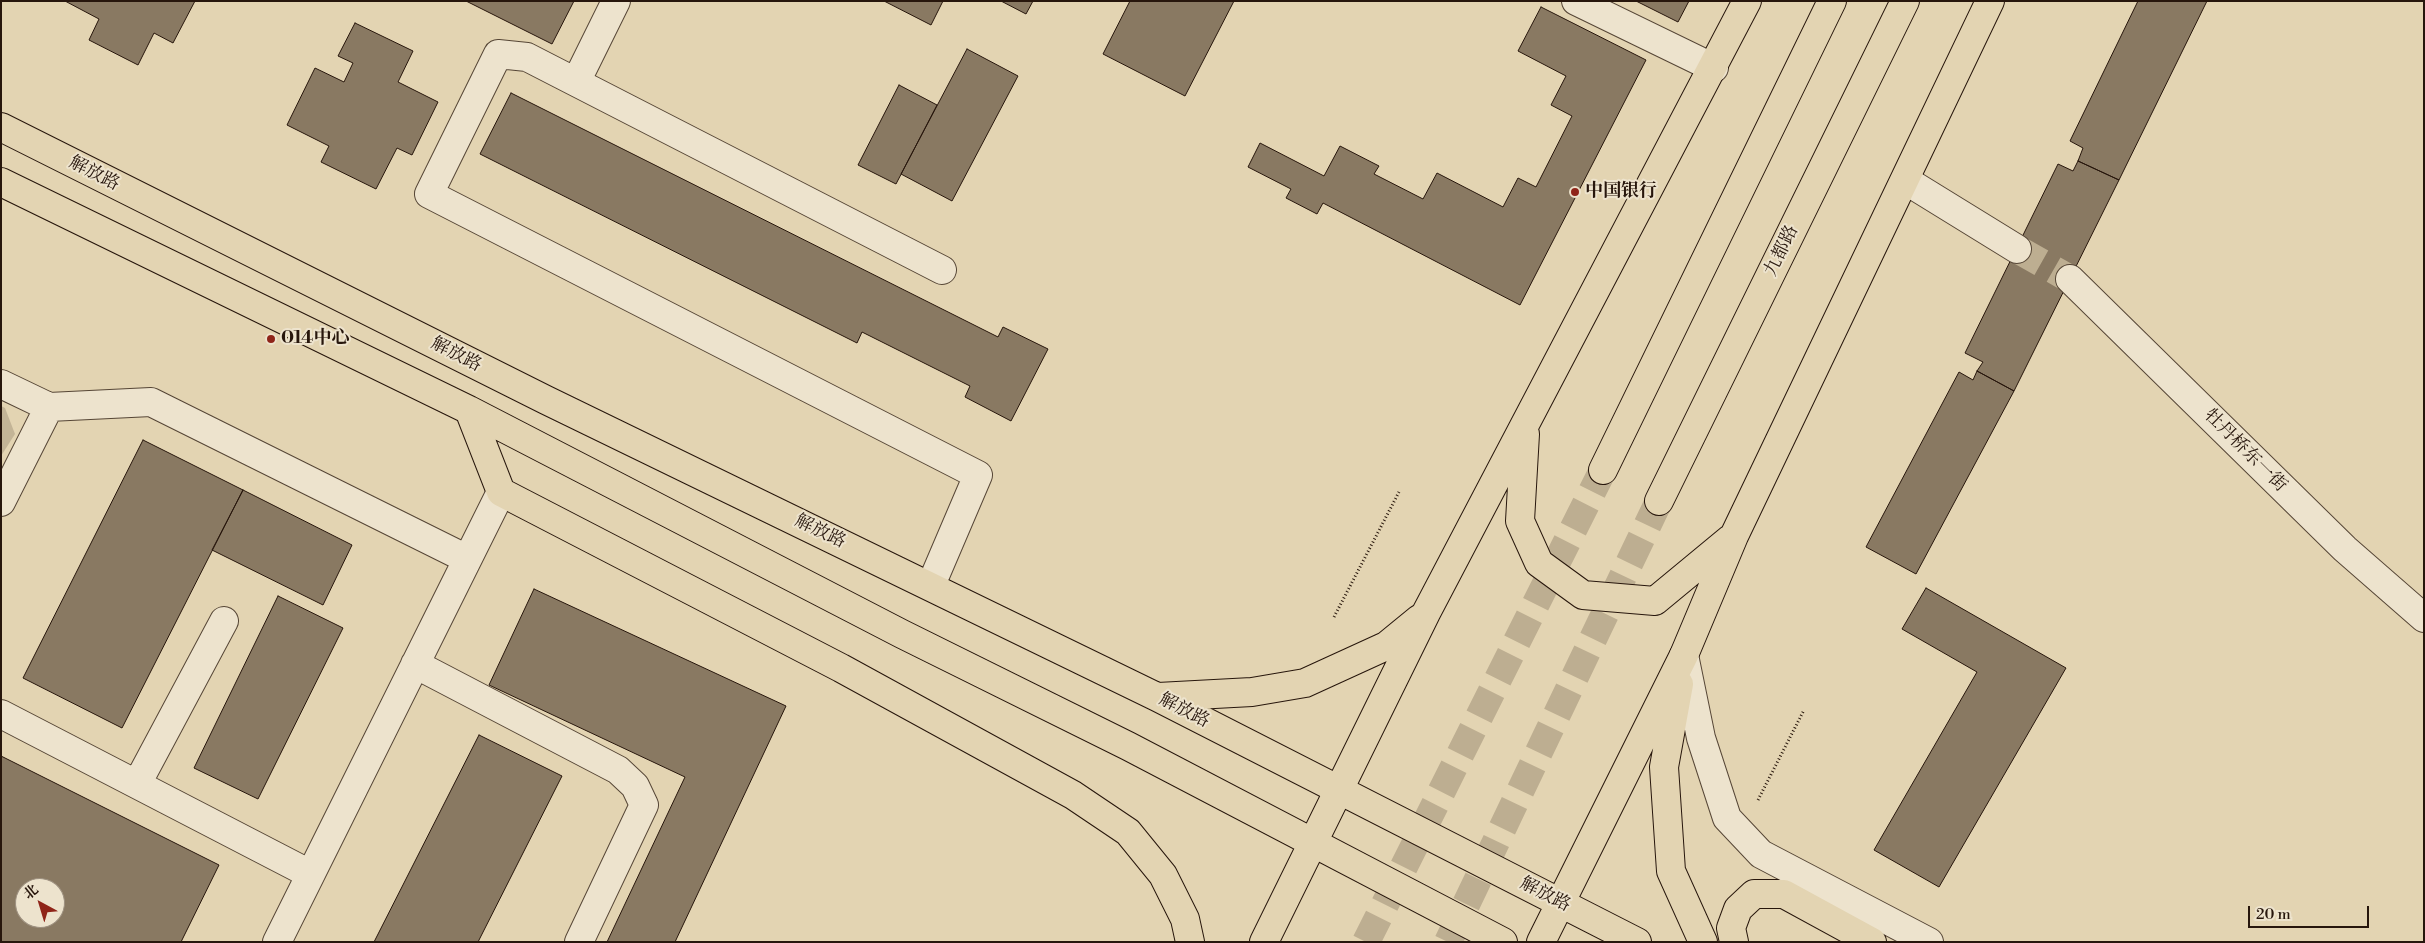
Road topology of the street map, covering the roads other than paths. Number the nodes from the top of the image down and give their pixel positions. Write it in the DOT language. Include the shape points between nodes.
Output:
graph roads {
  1 [pos="616,1"];
  2 [pos="1576,1"];
  3 [pos="1748,1"];
  4 [pos="1832,1"];
  5 [pos="1905,1"];
  6 [pos="1990,1"];
  7 [pos="1714,68"];
  8 [pos="576,82"];
  9 [pos="1,127"];
  10 [pos="1905,180"];
  11 [pos="1,182"];
  12 [pos="2017,249"];
  13 [pos="942,270"];
  14 [pos="2070,279"];
  15 [pos="1,384"];
  16 [pos="49,407"];
  17 [pos="469,410"];
  18 [pos="1525,425"];
  19 [pos="1603,470"];
  20 [pos="501,492"];
  21 [pos="1659,501"];
  22 [pos="1,502"];
  23 [pos="1734,536"];
  24 [pos="467,559"];
  25 [pos="931,585"];
  26 [pos="1426,613"];
  27 [pos="2424,618"];
  28 [pos="224,621"];
  29 [pos="1684,655"];
  30 [pos="415,664"];
  31 [pos="1157,697"];
  32 [pos="1,714"];
  33 [pos="137,784"];
  34 [pos="1339,790"];
  35 [pos="1312,842"];
  36 [pos="310,874"];
  37 [pos="1560,902"];
  38 [pos="277,942"];
  39 [pos="579,942"];
  40 [pos="1190,942"];
  41 [pos="1264,942"];
  42 [pos="1503,942"];
  43 [pos="1541,942"];
  44 [pos="1637,942"];
  45 [pos="1703,942"];
  46 [pos="1734,942"];
  47 [pos="1872,942"];
  48 [pos="1929,942"];
  1 -- 8 [label="street"];
  2 -- 7 [label="street"];
  3 -- 7 [label="main road"];
  4 -- 19 [label="main road"];
  5 -- 21 [label="main road, 九都路"];
  6 -- 10 [label="main road"];
  7 -- 18 [label="main road"];
  8 -- 13 [label="street"];
  8 -- 25 [label="street" via="527,57 498,54 429,194 978,475"];
  9 -- 25 [label="main road, 解放路" via="546,400"];
  10 -- 12 [label="street"];
  10 -- 23 [label="main road"];
  11 -- 17 [label="main road"];
  14 -- 27 [label="street, 牡丹桥东一街" via="2345,550"];
  15 -- 16 [label="street"];
  16 -- 22 [label="street"];
  16 -- 24 [label="street" via="151,402"];
  17 -- 20 [label="main road"];
  17 -- 35 [label="main road"];
  18 -- 23 [label="main road" via="1520,521 1539,563 1583,595 1655,601"];
  18 -- 26 [label="main road"];
  20 -- 24 [label="street"];
  20 -- 40 [label="main road" via="841,668 1073,795 1128,832 1163,874 1185,919"];
  23 -- 29 [label="main road"];
  24 -- 30 [label="street"];
  25 -- 31 [label="main road, 解放路"];
  26 -- 31 [label="main road" via="1386,646 1305,683 1252,692"];
  26 -- 34 [label="main road"];
  28 -- 33 [label="street"];
  29 -- 37 [label="main road"];
  29 -- 45 [label="main road" via="1664,767 1669,852 1671,871"];
  29 -- 48 [label="street" via="1701,738 1727,818 1761,854"];
  30 -- 36 [label="street"];
  30 -- 39 [label="street" via="618,770 635,786 644,805"];
  31 -- 34 [label="main road, 解放路"];
  32 -- 33 [label="street"];
  33 -- 36 [label="street"];
  34 -- 35 [label="main road"];
  34 -- 37 [label="main road, 解放路"];
  35 -- 41 [label="main road"];
  35 -- 42 [label="main road"];
  36 -- 38 [label="street"];
  37 -- 43 [label="main road"];
  37 -- 44 [label="main road, 解放路"];
  46 -- 47 [label="main road" via="1731,928 1738,909 1754,894 1784,894"];
}
